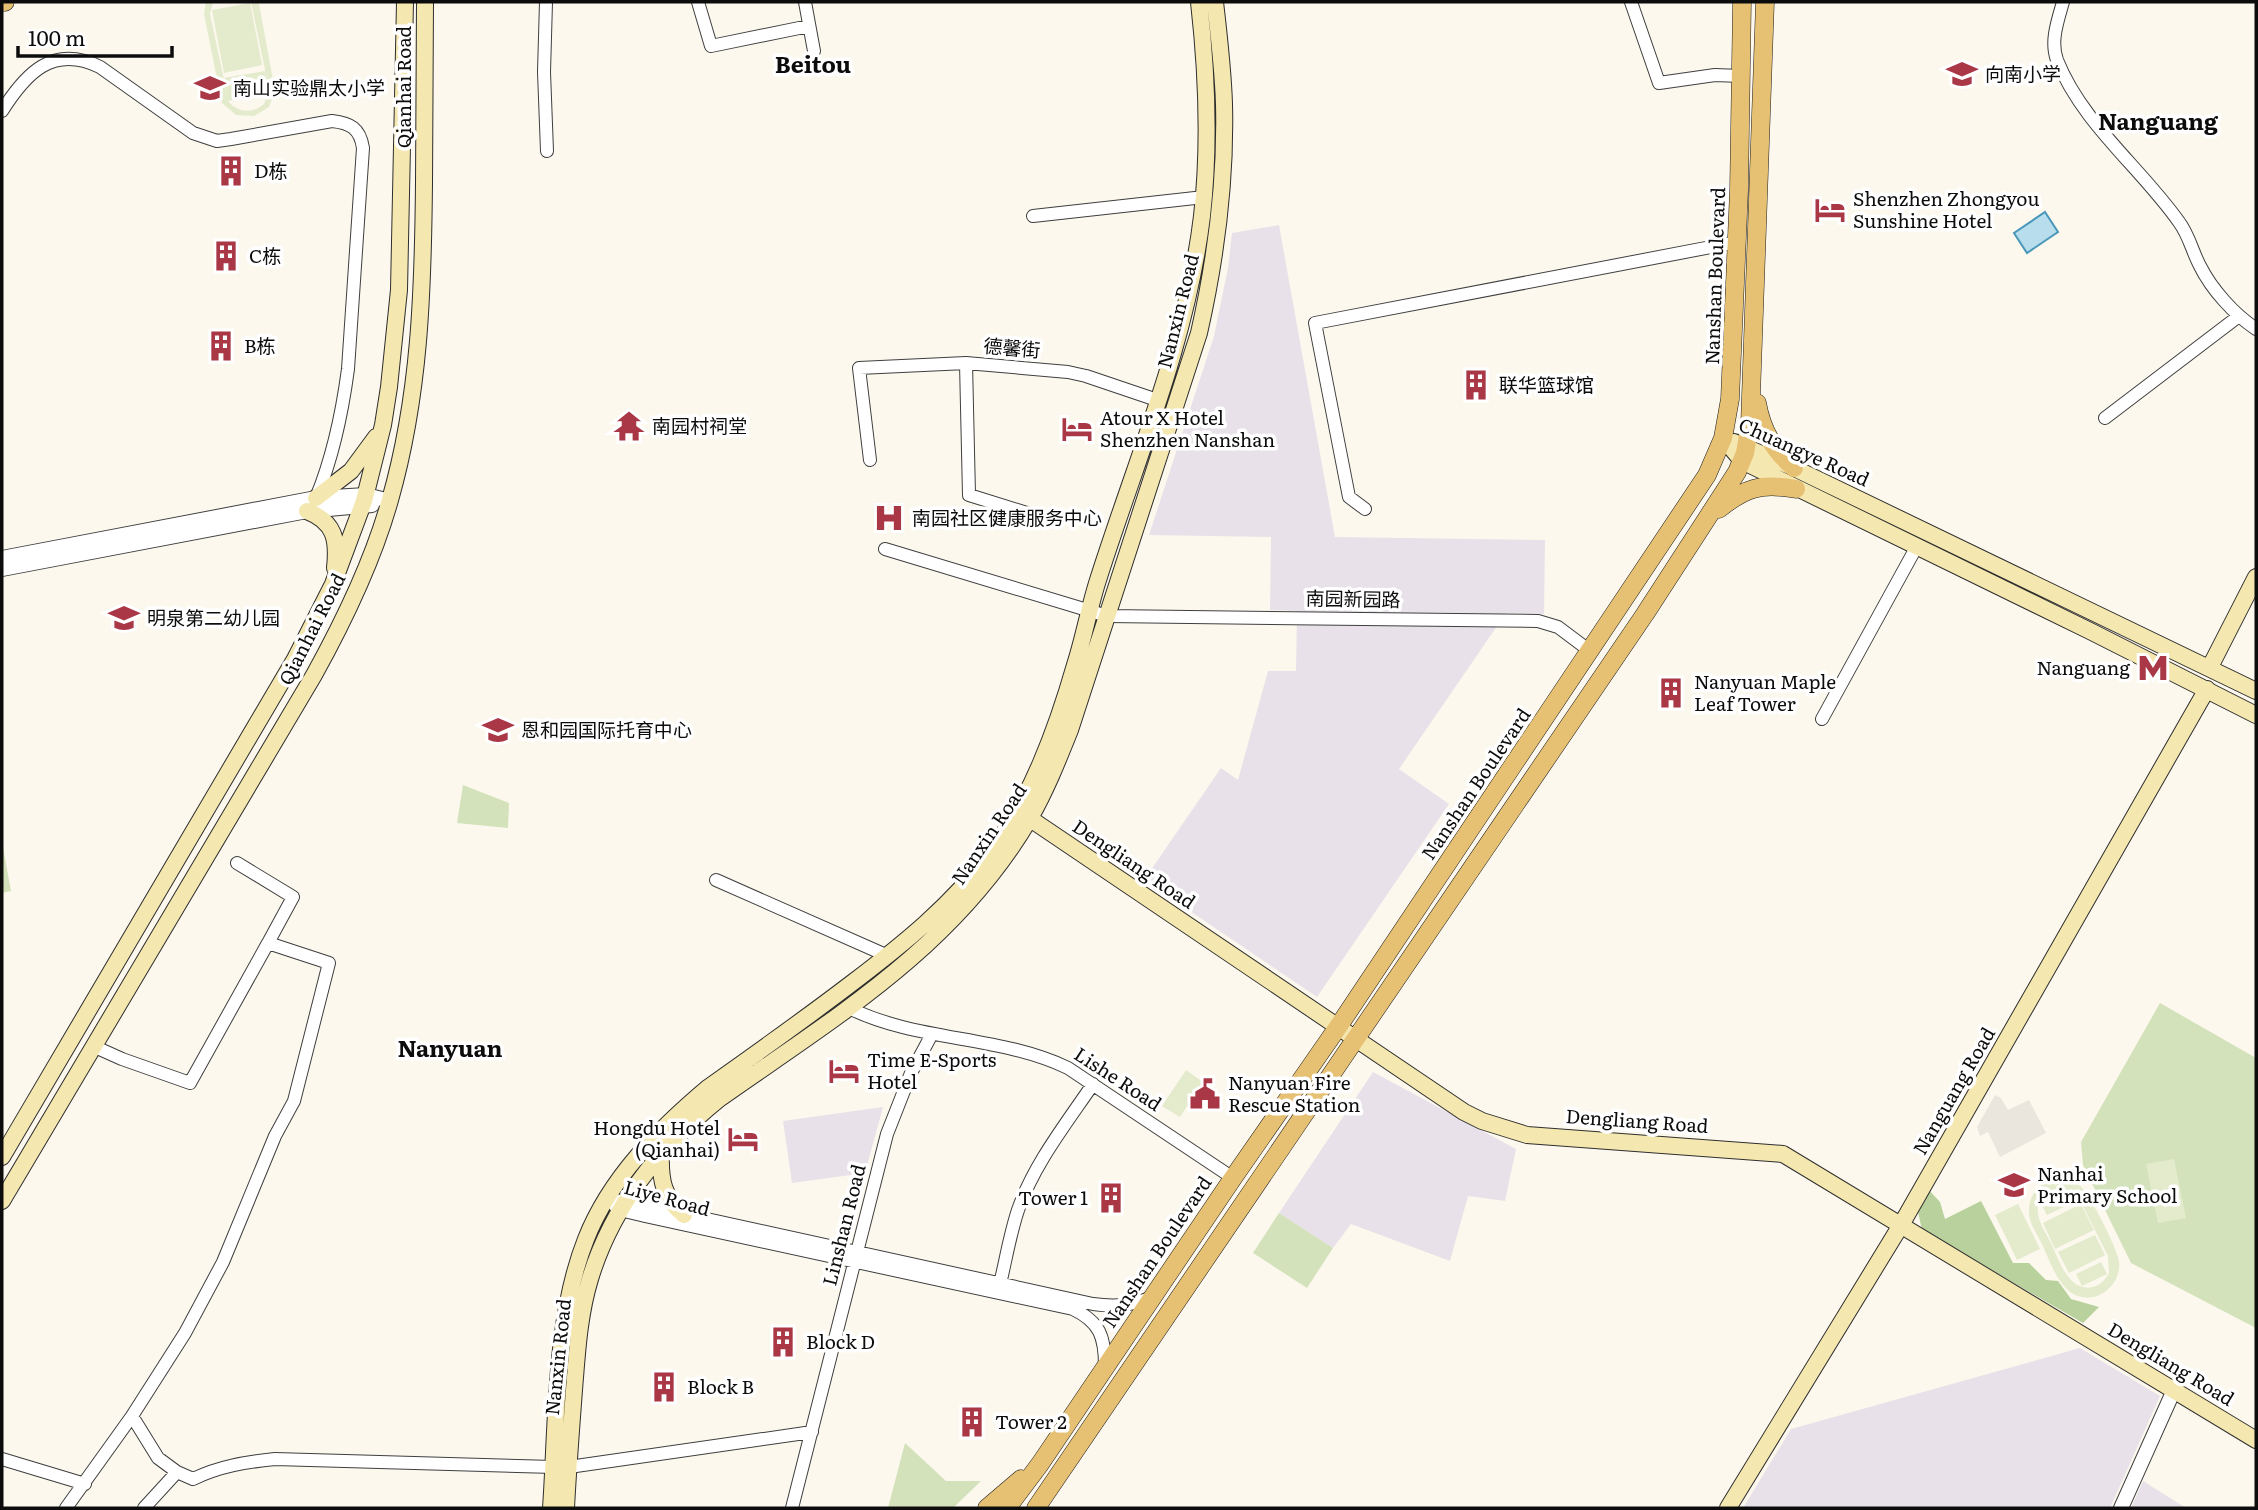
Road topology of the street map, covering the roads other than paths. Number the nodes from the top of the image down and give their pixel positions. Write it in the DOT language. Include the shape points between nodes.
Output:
graph roads {
  1 [pos="405,2"];
  2 [pos="425,2"];
  3 [pos="546,2"];
  4 [pos="698,2"];
  5 [pos="805,2"];
  6 [pos="1199,2"];
  7 [pos="1215,2"];
  8 [pos="1631,2"];
  9 [pos="1742,2"];
  10 [pos="1765,2"];
  11 [pos="2063,2"];
  12 [pos="809,26"];
  13 [pos="814,51"];
  14 [pos="1741,76"];
  15 [pos="2,111"];
  16 [pos="547,151"];
  17 [pos="1203,197"];
  18 [pos="1033,216"];
  19 [pos="1737,242"];
  20 [pos="2239,316"];
  21 [pos="2256,330"];
  22 [pos="966,363"];
  23 [pos="1753,368"];
  24 [pos="1157,400"];
  25 [pos="2105,418"];
  26 [pos="383,425"];
  27 [pos="1723,438"];
  28 [pos="1744,454"];
  29 [pos="870,460"];
  30 [pos="1794,468"];
  31 [pos="1796,489"];
  32 [pos="364,501"];
  33 [pos="390,501"];
  34 [pos="311,505"];
  35 [pos="1365,509"];
  36 [pos="1030,514"];
  37 [pos="1708,518"];
  38 [pos="1917,546"];
  39 [pos="885,549"];
  40 [pos="2,558"];
  41 [pos="2,569"];
  42 [pos="2256,577"];
  43 [pos="333,584"];
  44 [pos="1090,611"];
  45 [pos="1107,616"];
  46 [pos="1590,650"];
  47 [pos="2210,667"];
  48 [pos="2207,688"];
  49 [pos="2256,691"];
  50 [pos="2256,715"];
  51 [pos="1822,719"];
  52 [pos="1029,818"];
  53 [pos="237,863"];
  54 [pos="716,880"];
  55 [pos="268,943"];
  56 [pos="888,956"];
  57 [pos="849,1008"];
  58 [pos="1338,1027"];
  59 [pos="932,1034"];
  60 [pos="1355,1038"];
  61 [pos="93,1046"];
  62 [pos="1093,1084"];
  63 [pos="714,1093"];
  64 [pos="662,1154"];
  65 [pos="2,1157"];
  66 [pos="1233,1178"];
  67 [pos="2,1200"];
  68 [pos="606,1200"];
  69 [pos="622,1206"];
  70 [pos="684,1215"];
  71 [pos="1901,1225"];
  72 [pos="857,1257"];
  73 [pos="1000,1284"];
  74 [pos="1152,1297"];
  75 [pos="1105,1366"];
  76 [pos="2174,1390"];
  77 [pos="132,1416"];
  78 [pos="812,1432"];
  79 [pos="2256,1440"];
  80 [pos="2,1459"];
  81 [pos="1040,1464"];
  82 [pos="561,1467"];
  83 [pos="177,1472"];
  84 [pos="85,1484"];
  85 [pos="66,1508"];
  86 [pos="144,1508"];
  87 [pos="551,1508"];
  88 [pos="566,1508"];
  89 [pos="792,1508"];
  90 [pos="987,1508"];
  91 [pos="1007,1508"];
  92 [pos="1036,1508"];
  93 [pos="1728,1508"];
  94 [pos="2121,1508"];
  1 -- 26 [label="main road, Qianhai Road" via="399,290"];
  2 -- 33 [label="main road, Qianhai Road" via="421,322 408,419"];
  3 -- 16 [label="street"];
  4 -- 12 [label="street" via="711,46"];
  5 -- 12 [label="street"];
  6 -- 17 [label="main road, Nanxin Road" via="1207,102"];
  7 -- 45 [label="main road, Nanxin Road" via="1224,128 1211,279 1199,334"];
  8 -- 14 [label="street" via="1659,83"];
  9 -- 14 [label="main road, Nanshan Boulevard"];
  10 -- 23 [label="main road"];
  11 -- 20 [label="street" via="2054,46 2067,78 2090,114 2180,223 2201,268"];
  12 -- 13 [label="street"];
  14 -- 19 [label="main road, Nanshan Boulevard"];
  15 -- 34 [label="street" via="35,70 74,59 100,67 182,126 217,141 332,121 353,126 362,148 348,369 330,465"];
  17 -- 18 [label="street"];
  17 -- 24 [label="main road, Nanxin Road" via="1186,302"];
  19 -- 27 [label="main road, Nanshan Boulevard" via="1730,406"];
  19 -- 35 [label="street" via="1315,323 1349,497"];
  20 -- 21 [label="street"];
  20 -- 25 [label="street"];
  22 -- 24 [label="street, 德馨街" via="1068,372"];
  22 -- 29 [label="street, 德馨街" via="859,368"];
  22 -- 36 [label="street" via="969,495"];
  23 -- 28 [label="main road"];
  23 -- 30 [label="main road" via="1765,433"];
  24 -- 44 [label="main road, Nanxin Road"];
  26 -- 32 [label="main road, Qianhai Road"];
  26 -- 34 [label="main road" via="351,471"];
  27 -- 28 [label="main road, Chuangye Road"];
  27 -- 46 [label="main road, Nanshan Boulevard" via="1699,490"];
  28 -- 30 [label="main road, Chuangye Road"];
  28 -- 31 [label="main road, Chuangye Road"];
  28 -- 37 [label="main road"];
  30 -- 47 [label="main road, Chuangye Road"];
  31 -- 37 [label="main road" via="1769,485 1749,489"];
  31 -- 38 [label="main road, Chuangye Road"];
  32 -- 33 [label="street"];
  32 -- 34 [label="street"];
  32 -- 43 [label="main road, Qianhai Road"];
  33 -- 61 [label="main road, Qianhai Road" via="333,641"];
  34 -- 40 [label="street"];
  34 -- 41 [label="street"];
  34 -- 43 [label="main road" via="335,537"];
  37 -- 60 [label="main road"];
  38 -- 48 [label="main road, Chuangye Road"];
  38 -- 51 [label="street"];
  39 -- 44 [label="street, 南园新园路"];
  42 -- 47 [label="main road"];
  43 -- 65 [label="main road, Qianhai Road" via="295,659"];
  44 -- 45 [label="street, 南园新园路"];
  44 -- 56 [label="main road, Nanxin Road" via="1057,722 1009,825 969,880"];
  45 -- 46 [label="street, 南园新园路" via="1538,621 1558,627"];
  45 -- 52 [label="main road, Nanxin Road" via="1070,730"];
  46 -- 58 [label="main road, Nanshan Boulevard"];
  47 -- 49 [label="main road, Chuangye Road"];
  48 -- 50 [label="main road, Chuangye Road"];
  48 -- 71 [label="main road, Nanguang Road"];
  52 -- 57 [label="main road, Nanxin Road" via="992,873 950,923 912,960"];
  52 -- 58 [label="main road, Dengliang Road"];
  53 -- 55 [label="street" via="293,897"];
  54 -- 56 [label="street"];
  55 -- 61 [label="street" via="190,1083"];
  55 -- 77 [label="street" via="329,963 294,1101 223,1262"];
  56 -- 63 [label="main road, Nanxin Road"];
  57 -- 59 [label="street, Lishe Road"];
  57 -- 63 [label="main road, Nanxin Road"];
  58 -- 60 [label="main road, Dengliang Road"];
  58 -- 66 [label="main road, Nanshan Boulevard"];
  59 -- 62 [label="street, Lishe Road" via="1026,1051"];
  59 -- 72 [label="street, Linshan Road" via="891,1122"];
  60 -- 71 [label="main road, Dengliang Road" via="1464,1112 1505,1129 1527,1135 1777,1153"];
  60 -- 92 [label="main road"];
  61 -- 67 [label="main road, Qianhai Road"];
  62 -- 66 [label="street, Lishe Road"];
  62 -- 73 [label="street" via="1027,1188"];
  63 -- 64 [label="main road, Nanxin Road"];
  63 -- 68 [label="main road, Nanxin Road" via="677,1115 642,1151"];
  64 -- 69 [label="main road, Nanxin Road"];
  64 -- 70 [label="main road" via="664,1191"];
  66 -- 74 [label="main road, Nanshan Boulevard"];
  68 -- 69 [label="street, Liye Road"];
  68 -- 82 [label="main road, Nanxin Road" via="586,1238 568,1303 561,1356"];
  69 -- 70 [label="street, Liye Road"];
  69 -- 72 [label="street, Liye Road"];
  69 -- 82 [label="main road, Nanxin Road" via="596,1261 584,1302"];
  70 -- 72 [label="street, Liye Road"];
  71 -- 76 [label="main road, Dengliang Road"];
  71 -- 93 [label="main road, Nanguang Road"];
  72 -- 73 [label="street, Liye Road"];
  72 -- 75 [label="street, Liye Road" via="1073,1309 1098,1328"];
  72 -- 78 [label="street, Linshan Road"];
  73 -- 74 [label="street, Liye Road" via="1102,1305 1131,1304"];
  74 -- 75 [label="main road, Nanshan Boulevard"];
  75 -- 81 [label="main road, Nanshan Boulevard"];
  76 -- 79 [label="main road, Dengliang Road"];
  76 -- 94 [label="street"];
  77 -- 83 [label="street" via="158,1458"];
  77 -- 84 [label="street"];
  78 -- 82 [label="street"];
  78 -- 89 [label="street, Linshan Road"];
  80 -- 84 [label="street"];
  81 -- 90 [label="main road"];
  81 -- 91 [label="main road, Nanshan Boulevard"];
  82 -- 83 [label="street" via="275,1459 236,1464 193,1479"];
  82 -- 87 [label="main road, Nanxin Road"];
  82 -- 88 [label="main road, Nanxin Road"];
  83 -- 86 [label="street"];
  84 -- 85 [label="street"];
}
